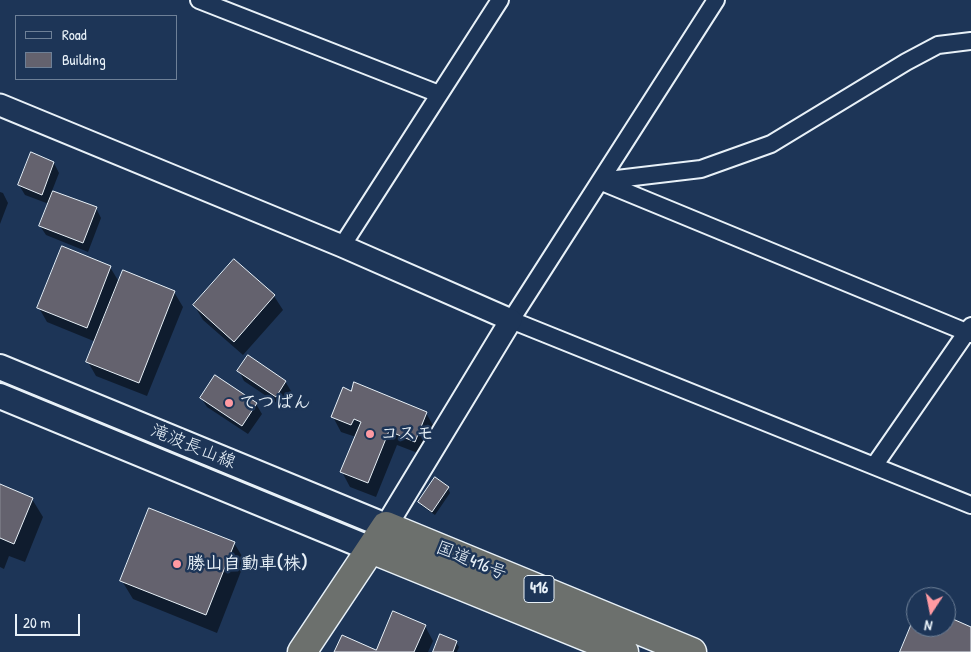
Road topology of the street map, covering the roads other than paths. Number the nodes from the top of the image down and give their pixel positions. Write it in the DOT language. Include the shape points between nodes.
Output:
graph roads {
  1 [pos="199,0"];
  2 [pos="500,0"];
  3 [pos="716,0"];
  4 [pos="971,41"];
  5 [pos="439,94"];
  6 [pos="0,105"];
  7 [pos="600,181"];
  8 [pos="342,246"];
  9 [pos="511,320"];
  10 [pos="970,331"];
  11 [pos="0,367"];
  12 [pos="0,396"];
  13 [pos="874,466"];
  14 [pos="971,505"];
  15 [pos="386,526"];
  16 [pos="370,549"];
  17 [pos="302,652"];
  18 [pos="624,652"];
  19 [pos="692,652"];
  1 -- 5 [label="street"];
  2 -- 5 [label="street"];
  3 -- 7 [label="street"];
  4 -- 7 [label="street" via="938,46 914,58 772,144 701,170"];
  5 -- 8 [label="street"];
  6 -- 8 [label="street"];
  7 -- 9 [label="street"];
  7 -- 10 [label="street"];
  8 -- 9 [label="street"];
  9 -- 13 [label="street"];
  9 -- 15 [label="street"];
  10 -- 13 [label="street"];
  11 -- 15 [label="main road, 滝波長山線"];
  12 -- 16 [label="main road, 滝波長山線"];
  13 -- 14 [label="street"];
  15 -- 16 [label="highway"];
  15 -- 19 [label="highway, 国道416号 / 416"];
  16 -- 17 [label="highway"];
  16 -- 18 [label="highway, 国道416号 / 416"];
}
